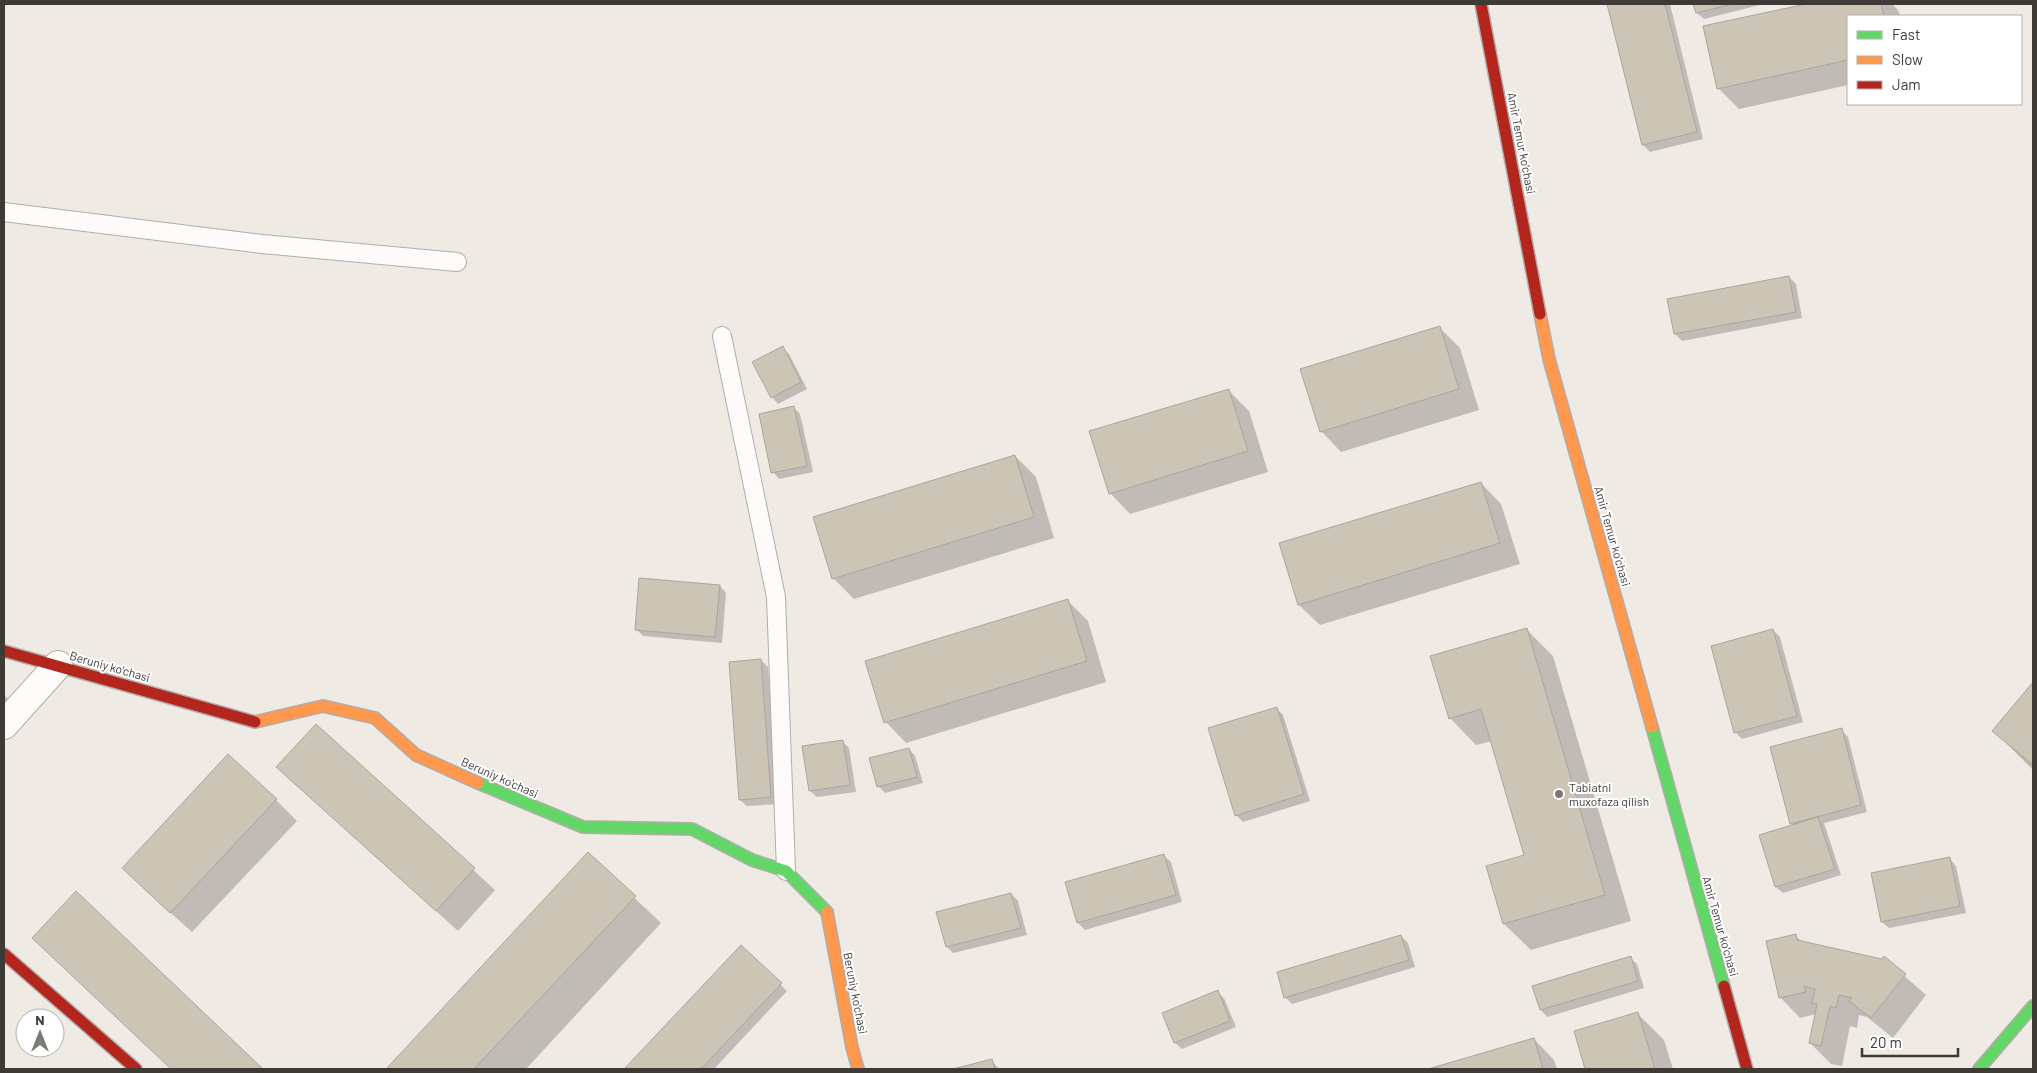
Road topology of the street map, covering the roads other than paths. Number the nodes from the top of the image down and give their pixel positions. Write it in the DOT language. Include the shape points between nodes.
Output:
graph roads {
  1 [pos="1481,4"];
  2 [pos="4,212"];
  3 [pos="457,262"];
  4 [pos="722,336"];
  5 [pos="4,651"];
  6 [pos="58,665"];
  7 [pos="4,725"];
  8 [pos="786,871"];
  9 [pos="4,954"];
  10 [pos="2033,1006"];
  11 [pos="136,1069"];
  12 [pos="858,1069"];
  13 [pos="1747,1069"];
  14 [pos="1979,1069"];
  1 -- 13 [label="street, Amir Temur ko'chasi" via="1549,359"];
  2 -- 3 [label="lane" via="262,244"];
  4 -- 8 [label="lane" via="776,597"];
  5 -- 6 [label="street, Beruniy ko'chasi"];
  6 -- 7 [label="street"];
  6 -- 8 [label="street, Beruniy ko'chasi" via="256,722 323,706 375,718 416,755 583,827 692,829 752,860"];
  8 -- 12 [label="street, Beruniy ko'chasi" via="827,912"];
  9 -- 11 [label="street"];
  10 -- 14 [label="street"];
}
